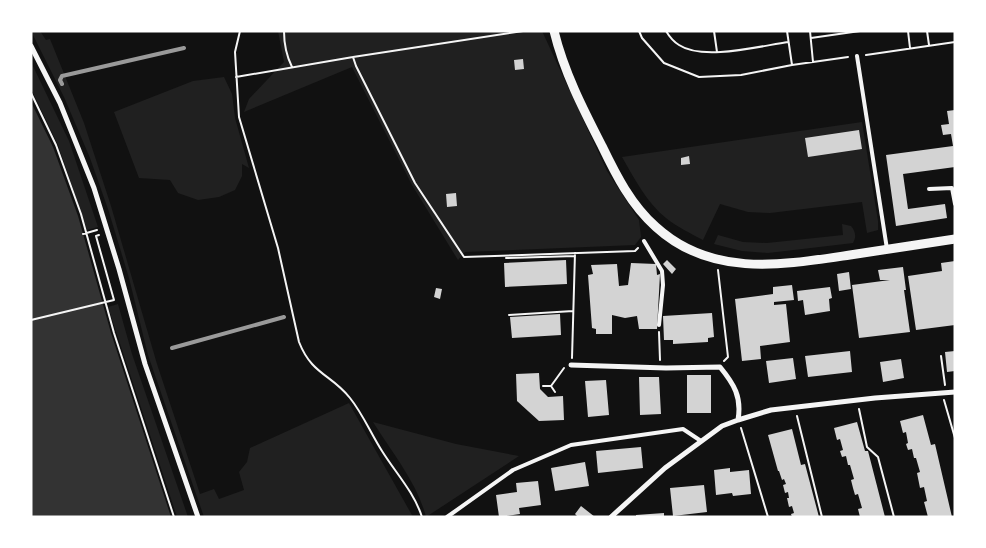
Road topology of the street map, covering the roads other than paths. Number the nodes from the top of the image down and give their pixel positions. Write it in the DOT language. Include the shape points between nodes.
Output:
graph roads {
  1 [pos="554,31"];
  2 [pos="31,46"];
  3 [pos="857,56"];
  4 [pos="928,189"];
  5 [pos="955,204"];
  6 [pos="955,239"];
  7 [pos="644,240"];
  8 [pos="887,249"];
  9 [pos="659,325"];
  10 [pos="569,365"];
  11 [pos="955,392"];
  12 [pos="738,420"];
  13 [pos="701,441"];
  14 [pos="198,517"];
  15 [pos="447,517"];
  16 [pos="611,517"];
  1 -- 8 [label="street" via="558,50 576,92 619,181 637,206 671,239 719,260 762,266"];
  2 -- 14 [label="street" via="60,103 94,188 145,364"];
  3 -- 8 [label="lane"];
  4 -- 5 [label="lane" via="952,188"];
  6 -- 8 [label="street"];
  7 -- 9 [label="lane" via="662,271"];
  10 -- 12 [label="street" via="720,367 732,381 741,407"];
  11 -- 12 [label="street" via="794,407"];
  12 -- 13 [label="street" via="722,426"];
  13 -- 15 [label="lane" via="683,429 571,445 512,470"];
  13 -- 16 [label="street" via="664,468"];
}
